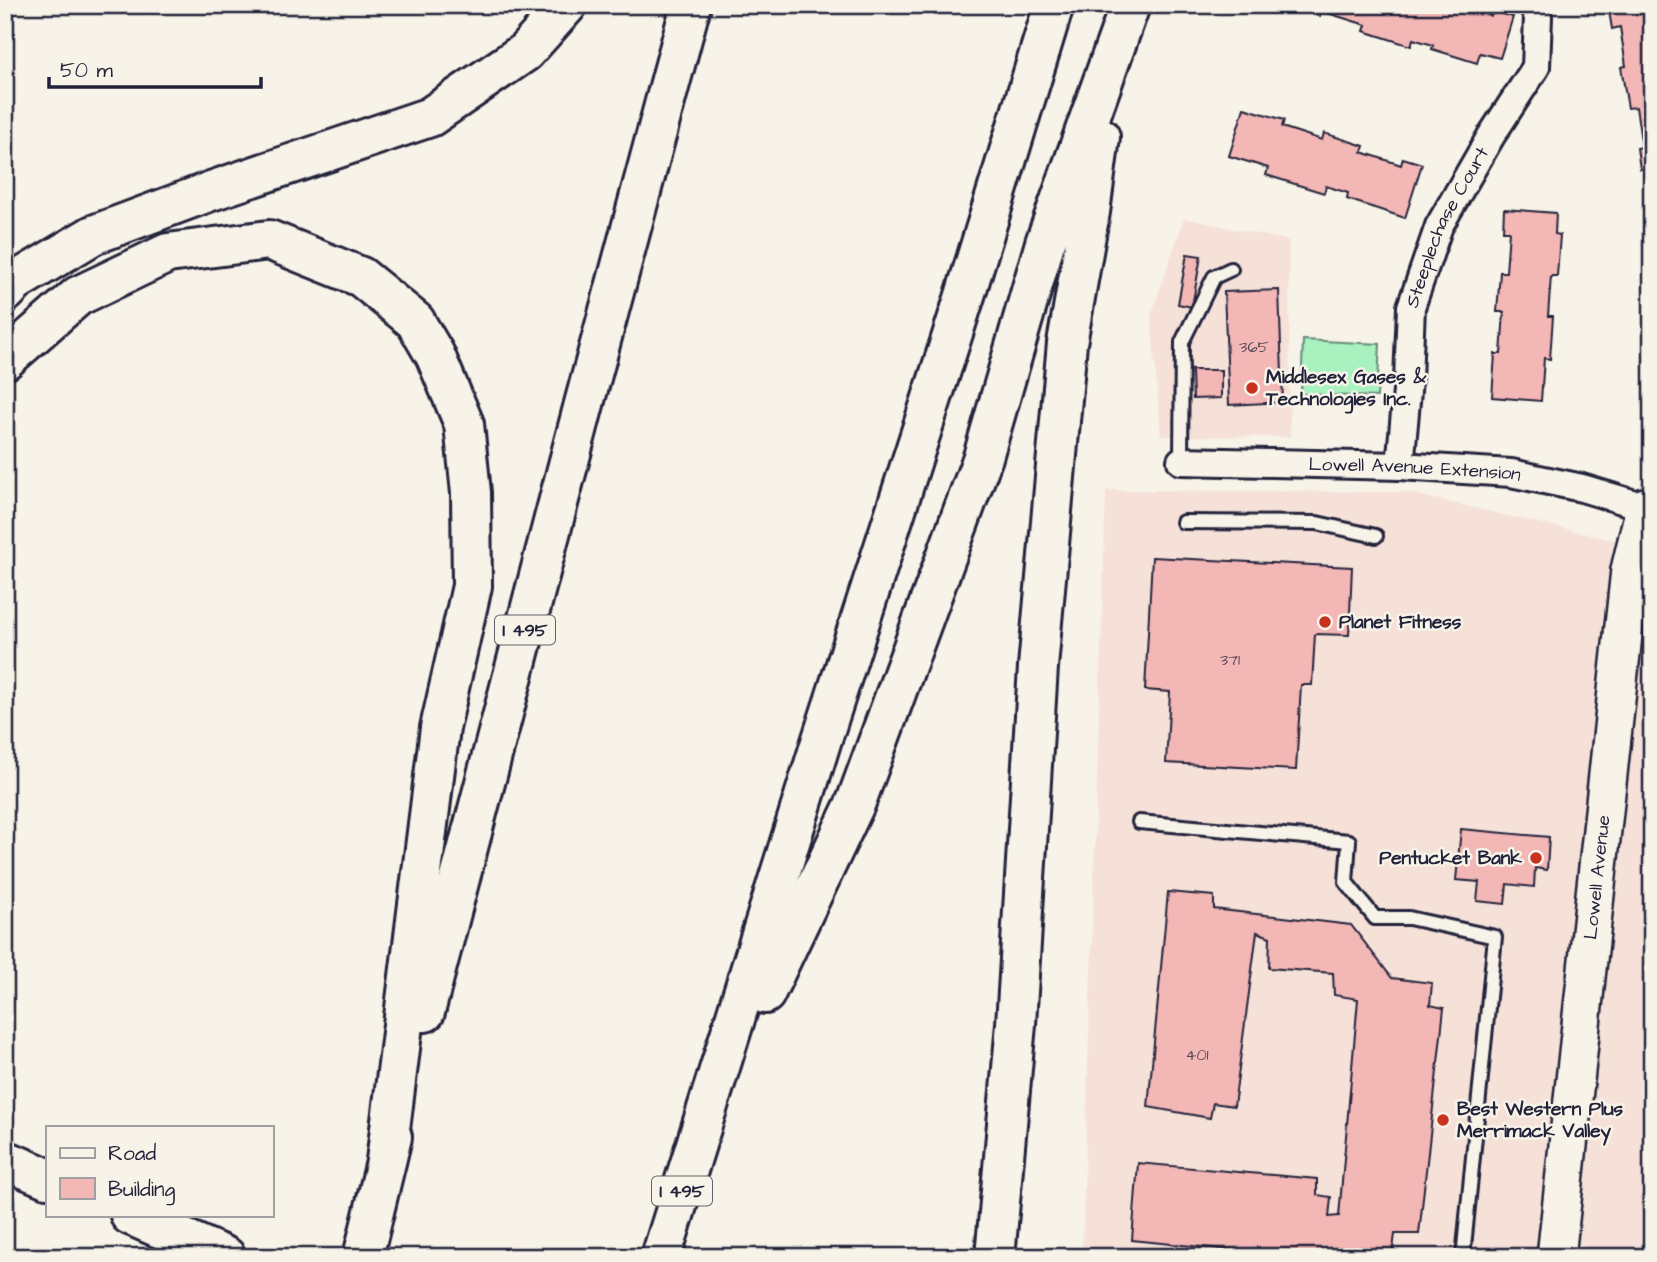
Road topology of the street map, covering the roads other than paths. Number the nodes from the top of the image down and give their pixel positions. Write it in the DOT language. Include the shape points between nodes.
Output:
graph roads {
  1 [pos="567,5"];
  2 [pos="691,5"];
  3 [pos="1054,5"];
  4 [pos="1130,5"];
  5 [pos="1533,5"];
  6 [pos="1109,66"];
  7 [pos="1231,268"];
  8 [pos="5,293"];
  9 [pos="5,360"];
  10 [pos="1181,461"];
  11 [pos="1400,466"];
  12 [pos="1648,508"];
  13 [pos="1183,522"];
  14 [pos="1376,536"];
  15 [pos="1139,822"];
  16 [pos="703,1126"];
  17 [pos="5,1160"];
  18 [pos="386,1161"];
  19 [pos="46,1178"];
  20 [pos="132,1216"];
  21 [pos="226,1257"];
  22 [pos="363,1257"];
  23 [pos="662,1257"];
  24 [pos="995,1257"];
  25 [pos="1463,1257"];
  26 [pos="1556,1257"];
  1 -- 8 [label="main road" via="525,52 429,117 93,234 18,280"];
  2 -- 18 [label="main road, I 495"];
  3 -- 16 [label="main road, I 495"];
  4 -- 6 [label="main road"];
  5 -- 11 [label="street, Steeplechase Court" via="1538,17 1536,67 1439,226 1411,307"];
  6 -- 16 [label="main road" via="1045,243 983,457 856,802"];
  6 -- 24 [label="main road" via="1067,343"];
  7 -- 10 [label="lane" via="1214,276 1182,342"];
  9 -- 18 [label="main road" via="78,296 168,253 269,240 361,277 415,321 435,355 464,424 471,493 472,586 440,729"];
  10 -- 11 [label="street, Lowell Avenue Extension"];
  11 -- 12 [label="street, Lowell Avenue Extension" via="1511,473"];
  12 -- 26 [label="main road, Lowell Avenue" via="1630,570 1621,640"];
  13 -- 14 [label="lane" via="1317,523"];
  15 -- 25 [label="lane" via="1349,841 1346,882 1375,918 1409,918 1495,937"];
  16 -- 23 [label="main road, I 495"];
  17 -- 19 [label="main road"];
  18 -- 22 [label="main road, I 495"];
  20 -- 21 [label="main road"];
}
